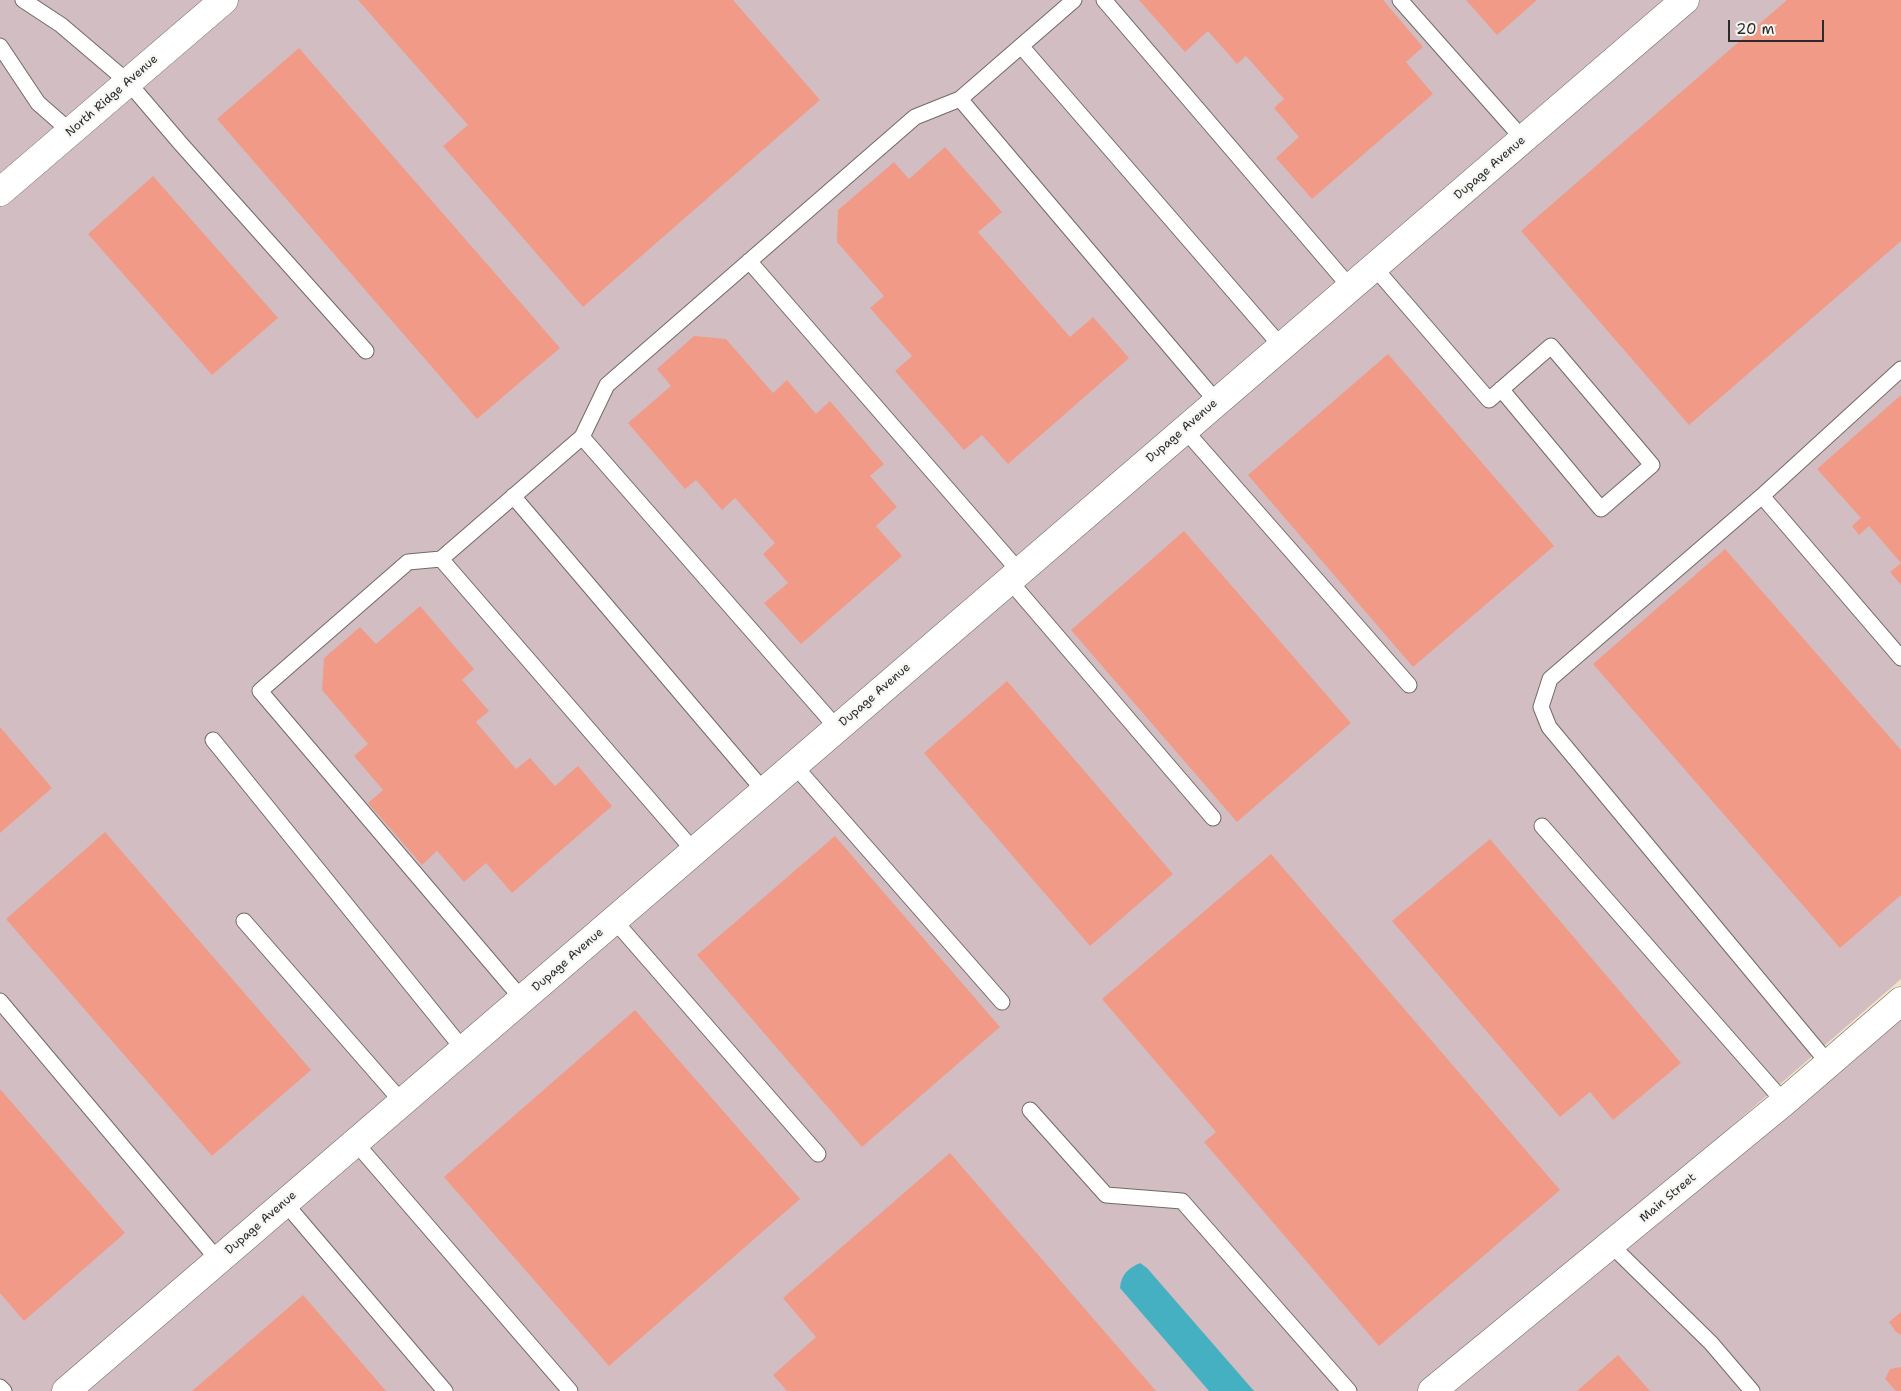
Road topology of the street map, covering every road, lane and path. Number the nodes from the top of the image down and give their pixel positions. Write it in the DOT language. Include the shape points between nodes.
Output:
graph roads {
  1 [pos="23,0"];
  2 [pos="224,0"];
  3 [pos="1074,0"];
  4 [pos="1104,0"];
  5 [pos="1400,0"];
  6 [pos="1685,0"];
  7 [pos="0,46"];
  8 [pos="1020,46"];
  9 [pos="128,82"];
  10 [pos="960,99"];
  11 [pos="71,132"];
  12 [pos="1523,139"];
  13 [pos="0,192"];
  14 [pos="749,261"];
  15 [pos="1374,267"];
  16 [pos="1350,287"];
  17 [pos="1281,346"];
  18 [pos="366,351"];
  19 [pos="1901,369"];
  20 [pos="1501,389"];
  21 [pos="1216,401"];
  22 [pos="1184,429"];
  23 [pos="582,437"];
  24 [pos="513,496"];
  25 [pos="1762,496"];
  26 [pos="441,559"];
  27 [pos="1014,575"];
  28 [pos="1901,658"];
  29 [pos="1409,685"];
  30 [pos="837,728"];
  31 [pos="213,740"];
  32 [pos="794,765"];
  33 [pos="764,791"];
  34 [pos="1213,818"];
  35 [pos="1542,826"];
  36 [pos="694,851"];
  37 [pos="614,920"];
  38 [pos="244,921"];
  39 [pos="522,999"];
  40 [pos="0,1001"];
  41 [pos="1901,1001"];
  42 [pos="1002,1002"];
  43 [pos="463,1049"];
  44 [pos="1829,1064"];
  45 [pos="402,1102"];
  46 [pos="1784,1102"];
  47 [pos="1030,1110"];
  48 [pos="356,1142"];
  49 [pos="818,1154"];
  50 [pos="285,1203"];
  51 [pos="1611,1245"];
  52 [pos="218,1260"];
  53 [pos="0,1386"];
  54 [pos="4,1391"];
  55 [pos="66,1391"];
  56 [pos="445,1391"];
  57 [pos="570,1391"];
  58 [pos="1349,1391"];
  59 [pos="1432,1391"];
  60 [pos="1752,1391"];
  1 -- 9 [label="lane" via="61,25"];
  2 -- 9 [label="street, North Ridge Avenue"];
  3 -- 8 [label="lane"];
  4 -- 16 [label="lane"];
  5 -- 12 [label="lane"];
  6 -- 12 [label="street, Dupage Avenue"];
  7 -- 11 [label="lane" via="38,103"];
  8 -- 10 [label="lane"];
  8 -- 17 [label="lane"];
  9 -- 11 [label="street, North Ridge Avenue"];
  9 -- 18 [label="lane"];
  10 -- 14 [label="lane" via="915,117"];
  10 -- 21 [label="lane"];
  11 -- 13 [label="street, North Ridge Avenue"];
  12 -- 15 [label="street, Dupage Avenue"];
  14 -- 23 [label="lane" via="607,385"];
  14 -- 27 [label="lane"];
  15 -- 16 [label="street, Dupage Avenue"];
  15 -- 20 [label="lane" via="1489,400"];
  16 -- 17 [label="street, Dupage Avenue"];
  17 -- 21 [label="street, Dupage Avenue"];
  19 -- 25 [label="lane"];
  20 -- 20 [label="lane" via="1551,346 1652,465 1601,508"];
  21 -- 22 [label="street, Dupage Avenue"];
  22 -- 27 [label="street, Dupage Avenue"];
  22 -- 29 [label="lane"];
  23 -- 24 [label="lane"];
  23 -- 30 [label="lane"];
  24 -- 26 [label="lane"];
  24 -- 33 [label="lane"];
  25 -- 28 [label="lane"];
  25 -- 44 [label="lane" via="1550,679 1541,707 1549,727"];
  26 -- 36 [label="lane"];
  26 -- 39 [label="lane" via="408,562 260,692"];
  27 -- 30 [label="street, Dupage Avenue"];
  27 -- 34 [label="lane"];
  30 -- 32 [label="street, Dupage Avenue"];
  31 -- 43 [label="lane"];
  32 -- 33 [label="street, Dupage Avenue"];
  32 -- 42 [label="lane"];
  33 -- 36 [label="street, Dupage Avenue"];
  35 -- 46 [label="lane"];
  36 -- 37 [label="street, Dupage Avenue"];
  37 -- 39 [label="street, Dupage Avenue"];
  37 -- 49 [label="lane"];
  38 -- 45 [label="lane"];
  39 -- 43 [label="street, Dupage Avenue"];
  40 -- 52 [label="lane"];
  41 -- 44 [label="street, Main Street"];
  43 -- 45 [label="street, Dupage Avenue"];
  44 -- 46 [label="street, Main Street"];
  45 -- 48 [label="street, Dupage Avenue"];
  46 -- 51 [label="street, Main Street"];
  47 -- 58 [label="lane" via="1106,1195 1182,1201"];
  48 -- 50 [label="street, Dupage Avenue"];
  48 -- 57 [label="lane"];
  50 -- 52 [label="street, Dupage Avenue"];
  50 -- 56 [label="lane"];
  51 -- 59 [label="street, Main Street"];
  51 -- 60 [label="lane" via="1711,1343"];
  52 -- 55 [label="street, Dupage Avenue"];
  53 -- 54 [label="lane"];
}
